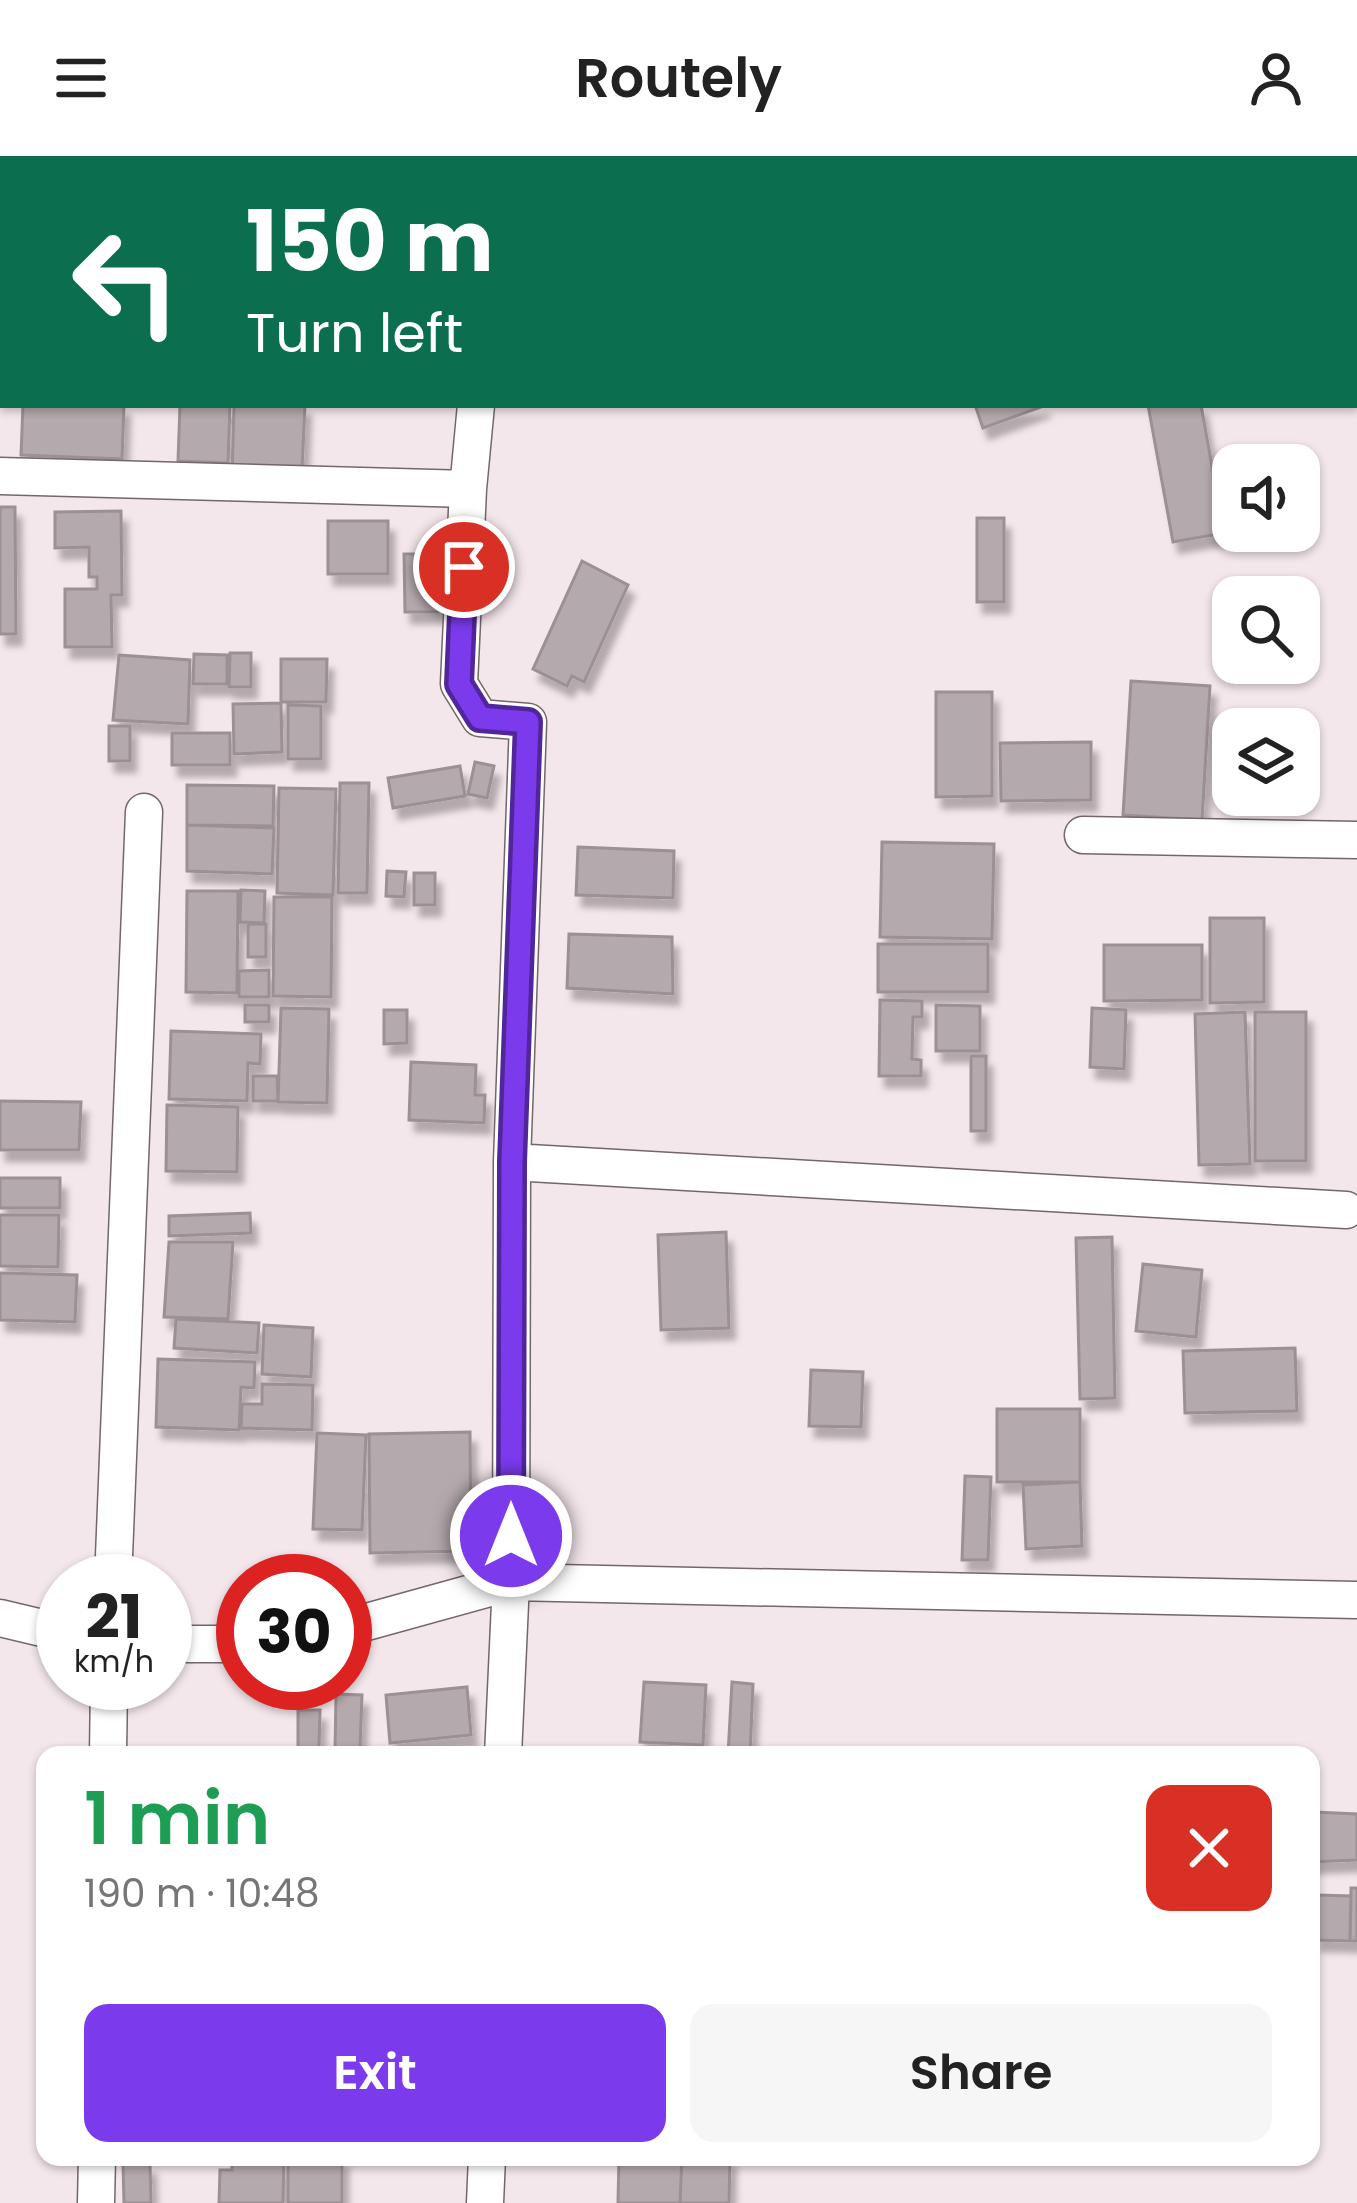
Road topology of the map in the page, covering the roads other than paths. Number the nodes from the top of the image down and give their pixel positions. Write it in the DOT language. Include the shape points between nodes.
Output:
graph roads {
  1 [pos="476,408"];
  2 [pos="0,476"];
  3 [pos="468,489"];
  4 [pos="144,812"];
  5 [pos="1083,835"];
  6 [pos="1357,840"];
  7 [pos="512,1162"];
  8 [pos="1346,1210"];
  9 [pos="114,1554"];
  10 [pos="511,1582"];
  11 [pos="1357,1600"];
  12 [pos="0,1618"];
  13 [pos="372,1621"];
  14 [pos="36,1627"];
  15 [pos="109,1710"];
  16 [pos="108,1746"];
  17 [pos="503,1746"];
  18 [pos="97,2166"];
  19 [pos="487,2166"];
  20 [pos="96,2203"];
  21 [pos="485,2203"];
  1 -- 3 [label="street"];
  2 -- 3 [label="street"];
  3 -- 7 [label="street" via="459,684 480,718 528,722"];
  4 -- 9 [label="street"];
  5 -- 6 [label="street"];
  7 -- 8 [label="street"];
  7 -- 10 [label="street"];
  10 -- 11 [label="street"];
  10 -- 13 [label="street"];
  10 -- 17 [label="street"];
  12 -- 14 [label="street"];
  15 -- 16 [label="street"];
  18 -- 20 [label="street"];
  19 -- 21 [label="street"];
}
